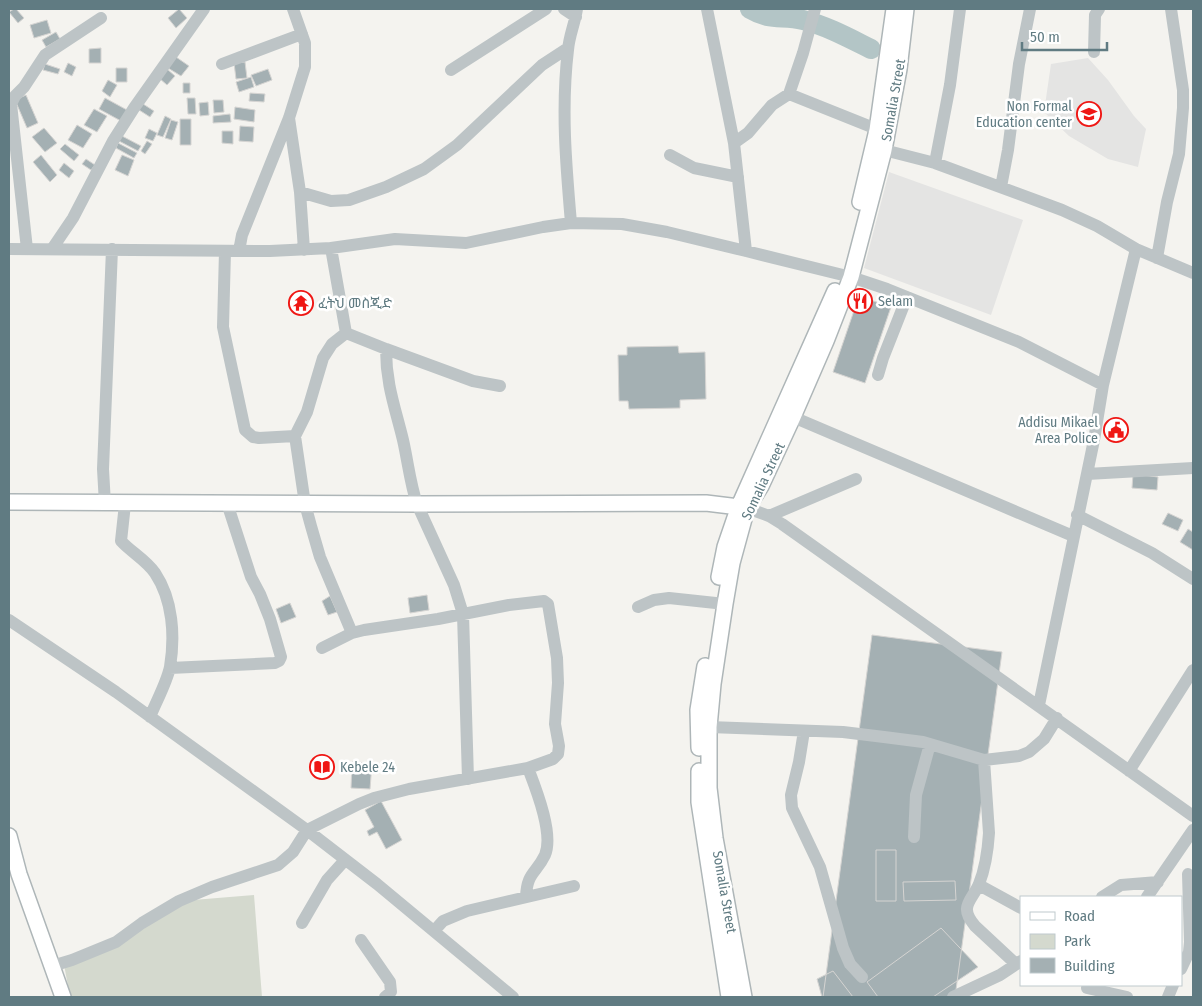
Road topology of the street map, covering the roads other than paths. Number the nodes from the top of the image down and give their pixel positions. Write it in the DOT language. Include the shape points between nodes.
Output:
graph roads {
  1 [pos="204,9"];
  2 [pos="293,9"];
  3 [pos="546,9"];
  4 [pos="564,9"];
  5 [pos="707,9"];
  6 [pos="894,9"];
  7 [pos="906,9"];
  8 [pos="960,9"];
  9 [pos="1030,9"];
  10 [pos="1100,9"];
  11 [pos="1171,9"];
  12 [pos="577,13"];
  13 [pos="814,16"];
  14 [pos="101,18"];
  15 [pos="302,34"];
  16 [pos="568,48"];
  17 [pos="1094,52"];
  18 [pos="222,64"];
  19 [pos="451,70"];
  20 [pos="789,94"];
  21 [pos="289,118"];
  22 [pos="882,132"];
  23 [pos="734,143"];
  24 [pos="884,150"];
  25 [pos="670,155"];
  26 [pos="935,163"];
  27 [pos="738,177"];
  28 [pos="1000,187"];
  29 [pos="300,192"];
  30 [pos="570,223"];
  31 [pos="331,248"];
  32 [pos="9,249"];
  33 [pos="27,249"];
  34 [pos="52,249"];
  35 [pos="1136,249"];
  36 [pos="112,250"];
  37 [pos="304,250"];
  38 [pos="225,251"];
  39 [pos="238,251"];
  40 [pos="746,251"];
  41 [pos="1157,258"];
  42 [pos="1193,273"];
  43 [pos="847,276"];
  44 [pos="907,297"];
  45 [pos="346,332"];
  46 [pos="386,349"];
  47 [pos="878,375"];
  48 [pos="1103,385"];
  49 [pos="500,386"];
  50 [pos="793,418"];
  51 [pos="295,436"];
  52 [pos="1193,468"];
  53 [pos="1087,474"];
  54 [pos="856,479"];
  55 [pos="9,502"];
  56 [pos="227,503"];
  57 [pos="105,504"];
  58 [pos="126,504"];
  59 [pos="305,504"];
  60 [pos="417,504"];
  61 [pos="743,507"];
  62 [pos="1077,515"];
  63 [pos="770,516"];
  64 [pos="1073,536"];
  65 [pos="1193,579"];
  66 [pos="720,603"];
  67 [pos="638,607"];
  68 [pos="463,614"];
  69 [pos="9,620"];
  70 [pos="352,633"];
  71 [pos="322,648"];
  72 [pos="170,668"];
  73 [pos="1193,670"];
  74 [pos="1038,705"];
  75 [pos="150,717"];
  76 [pos="1057,718"];
  77 [pos="709,727"];
  78 [pos="804,731"];
  79 [pos="930,744"];
  80 [pos="984,760"];
  81 [pos="528,768"];
  82 [pos="1130,770"];
  83 [pos="468,779"];
  84 [pos="1193,816"];
  85 [pos="307,830"];
  86 [pos="1193,830"];
  87 [pos="9,836"];
  88 [pos="914,837"];
  89 [pos="345,860"];
  90 [pos="1168,868"];
  91 [pos="1191,875"];
  92 [pos="1158,882"];
  93 [pos="978,885"];
  94 [pos="574,886"];
  95 [pos="1104,896"];
  96 [pos="1148,896"];
  97 [pos="526,897"];
  98 [pos="1020,907"];
  99 [pos="302,923"];
  100 [pos="434,931"];
  101 [pos="361,940"];
  102 [pos="1018,962"];
  103 [pos="52,966"];
  104 [pos="1182,967"];
  105 [pos="862,977"];
  106 [pos="1086,990"];
  107 [pos="63,997"];
  108 [pos="385,997"];
  109 [pos="513,997"];
  110 [pos="729,997"];
  111 [pos="744,997"];
  112 [pos="953,997"];
  113 [pos="1127,997"];
  1 -- 34 [label="street" via="113,141 73,218"];
  2 -- 15 [label="street"];
  3 -- 19 [label="street"];
  4 -- 12 [label="street"];
  5 -- 23 [label="street"];
  6 -- 22 [label="main road"];
  7 -- 22 [label="main road, Somalia Street" via="899,69"];
  8 -- 26 [label="street"];
  9 -- 28 [label="street"];
  10 -- 17 [label="street" via="1096,15"];
  11 -- 41 [label="street" via="1183,108 1180,154"];
  12 -- 16 [label="street"];
  13 -- 20 [label="street"];
  14 -- 33 [label="street" via="45,54 11,104"];
  15 -- 18 [label="street"];
  15 -- 21 [label="street" via="306,50 305,67"];
  16 -- 29 [label="street" via="542,65 442,157 386,188 349,200 331,201"];
  16 -- 30 [label="street" via="564,128"];
  20 -- 22 [label="street"];
  20 -- 23 [label="street" via="772,105 748,133"];
  21 -- 29 [label="street"];
  21 -- 39 [label="street"];
  22 -- 24 [label="main road, Somalia Street"];
  22 -- 43 [label="main road"];
  23 -- 27 [label="street"];
  24 -- 26 [label="street"];
  24 -- 43 [label="main road, Somalia Street"];
  25 -- 27 [label="street" via="694,168"];
  26 -- 28 [label="street"];
  27 -- 40 [label="street"];
  28 -- 35 [label="street" via="1062,210"];
  29 -- 37 [label="street"];
  30 -- 31 [label="street" via="471,242 400,239"];
  30 -- 40 [label="street" via="638,226"];
  31 -- 37 [label="street"];
  31 -- 45 [label="street"];
  32 -- 33 [label="street"];
  33 -- 34 [label="street"];
  34 -- 36 [label="street"];
  35 -- 41 [label="street"];
  35 -- 48 [label="street"];
  36 -- 38 [label="street"];
  36 -- 57 [label="street" via="103,459"];
  37 -- 39 [label="street"];
  38 -- 39 [label="street"];
  38 -- 51 [label="street" via="223,327 245,430 259,438"];
  40 -- 43 [label="street"];
  41 -- 42 [label="street"];
  43 -- 44 [label="street"];
  43 -- 50 [label="main road, Somalia Street" via="826,341"];
  43 -- 61 [label="main road"];
  44 -- 47 [label="street"];
  44 -- 48 [label="street" via="1019,342"];
  45 -- 46 [label="street"];
  45 -- 51 [label="street" via="322,358 307,412"];
  46 -- 49 [label="street" via="473,381"];
  46 -- 60 [label="street" via="388,386"];
  48 -- 53 [label="street"];
  50 -- 61 [label="main road, Somalia Street" via="761,486"];
  50 -- 64 [label="street"];
  51 -- 59 [label="street"];
  52 -- 53 [label="street"];
  53 -- 62 [label="street"];
  54 -- 63 [label="street"];
  55 -- 57 [label="main road"];
  56 -- 58 [label="main road"];
  56 -- 59 [label="main road"];
  56 -- 72 [label="street" via="281,657 275,663"];
  57 -- 58 [label="main road"];
  58 -- 72 [label="street" via="121,541 155,574 170,612"];
  59 -- 60 [label="main road"];
  59 -- 70 [label="street" via="320,557"];
  60 -- 61 [label="main road" via="706,503"];
  60 -- 68 [label="street" via="454,585"];
  61 -- 63 [label="street"];
  61 -- 66 [label="main road, Somalia Street"];
  62 -- 64 [label="street"];
  62 -- 65 [label="street" via="1152,553"];
  63 -- 74 [label="street"];
  64 -- 74 [label="street"];
  66 -- 67 [label="street" via="669,598"];
  66 -- 77 [label="main road, Somalia Street"];
  66 -- 110 [label="main road" via="698,710 699,802"];
  68 -- 70 [label="street"];
  68 -- 81 [label="street" via="542,600 547,602 557,658 558,750 554,760"];
  68 -- 83 [label="street"];
  69 -- 75 [label="street"];
  70 -- 71 [label="street"];
  72 -- 75 [label="street"];
  73 -- 82 [label="street"];
  74 -- 76 [label="street"];
  75 -- 85 [label="street"];
  76 -- 80 [label="street" via="1044,739 1029,752"];
  76 -- 82 [label="street"];
  77 -- 78 [label="street"];
  77 -- 111 [label="main road, Somalia Street" via="709,788 715,838"];
  78 -- 79 [label="street" via="843,732"];
  78 -- 105 [label="street" via="791,795 792,808 820,867 843,948 850,964"];
  79 -- 80 [label="street"];
  79 -- 88 [label="street" via="916,795"];
  80 -- 93 [label="street" via="989,833"];
  81 -- 83 [label="street"];
  81 -- 97 [label="street" via="542,806 546,848 545,856 527,883"];
  82 -- 84 [label="street"];
  83 -- 85 [label="street" via="374,798"];
  85 -- 89 [label="street"];
  85 -- 103 [label="street" via="293,852 278,865 179,901 116,942"];
  86 -- 90 [label="street"];
  87 -- 103 [label="main road"];
  89 -- 99 [label="street" via="327,880"];
  89 -- 100 [label="street"];
  90 -- 91 [label="street"];
  90 -- 92 [label="street"];
  91 -- 104 [label="street" via="1190,942"];
  92 -- 95 [label="street" via="1121,885"];
  92 -- 96 [label="street"];
  93 -- 98 [label="street"];
  93 -- 102 [label="street" via="968,904 968,916 975,926"];
  94 -- 97 [label="street"];
  97 -- 100 [label="street" via="456,914"];
  100 -- 109 [label="street"];
  101 -- 108 [label="street" via="390,982 391,992"];
  102 -- 112 [label="street" via="1000,975"];
  103 -- 107 [label="main road"];
  106 -- 113 [label="street"];
}
